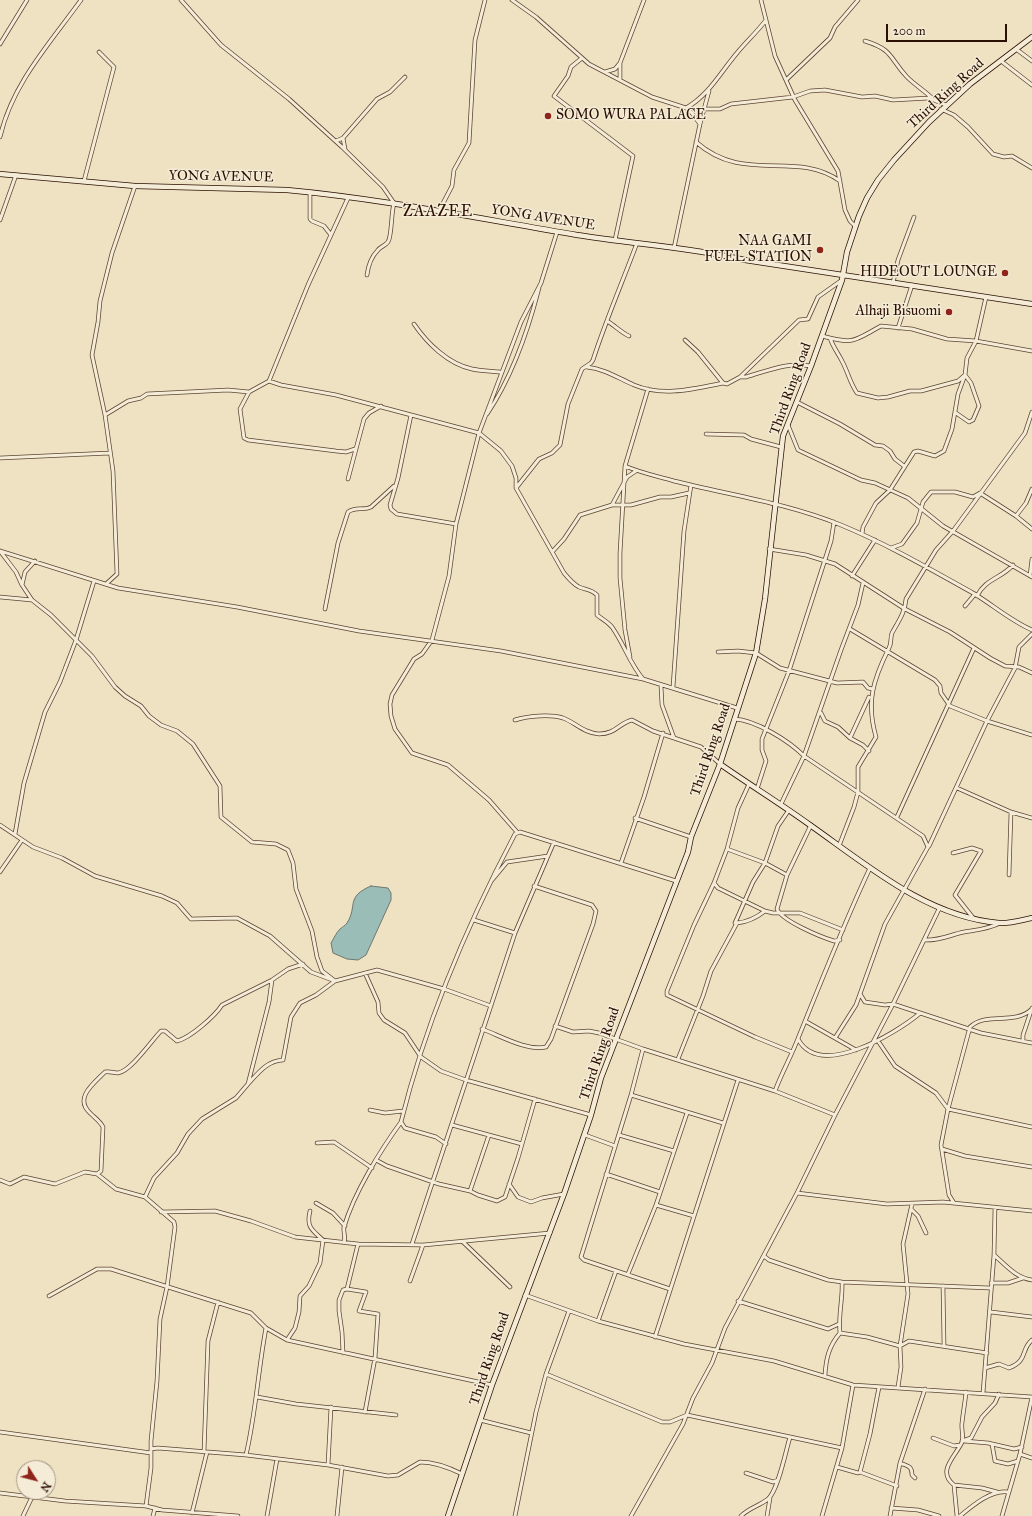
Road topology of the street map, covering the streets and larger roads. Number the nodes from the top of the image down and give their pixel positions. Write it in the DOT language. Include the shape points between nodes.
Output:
graph roads {
  1 [pos="27,0"];
  2 [pos="81,0"];
  3 [pos="181,0"];
  4 [pos="485,0"];
  5 [pos="512,0"];
  6 [pos="644,0"];
  7 [pos="761,0"];
  8 [pos="858,0"];
  9 [pos="766,20"];
  10 [pos="1032,37"];
  11 [pos="865,41"];
  12 [pos="0,44"];
  13 [pos="1016,49"];
  14 [pos="99,52"];
  15 [pos="582,58"];
  16 [pos="1001,61"];
  17 [pos="1032,61"];
  18 [pos="620,63"];
  19 [pos="605,72"];
  20 [pos="405,77"];
  21 [pos="620,79"];
  22 [pos="786,80"];
  23 [pos="1032,85"];
  24 [pos="709,91"];
  25 [pos="793,97"];
  26 [pos="933,99"];
  27 [pos="946,105"];
  28 [pos="686,108"];
  29 [pos="704,109"];
  30 [pos="941,109"];
  31 [pos="700,124"];
  32 [pos="0,137"];
  33 [pos="343,138"];
  34 [pos="336,141"];
  35 [pos="696,142"];
  36 [pos="344,149"];
  37 [pos="1032,168"];
  38 [pos="0,174"];
  39 [pos="16,174"];
  40 [pos="84,181"];
  41 [pos="840,181"];
  42 [pos="135,186"];
  43 [pos="310,192"];
  44 [pos="348,198"];
  45 [pos="394,203"];
  46 [pos="438,212"];
  47 [pos="914,217"];
  48 [pos="0,220"];
  49 [pos="855,226"];
  50 [pos="557,232"];
  51 [pos="330,235"];
  52 [pos="615,240"];
  53 [pos="637,244"];
  54 [pos="674,248"];
  55 [pos="367,275"];
  56 [pos="842,277"];
  57 [pos="893,282"];
  58 [pos="541,283"];
  59 [pos="912,285"];
  60 [pos="986,298"];
  61 [pos="1032,304"];
  62 [pos="606,320"];
  63 [pos="414,324"];
  64 [pos="898,328"];
  65 [pos="629,336"];
  66 [pos="822,336"];
  67 [pos="830,338"];
  68 [pos="684,340"];
  69 [pos="976,341"];
  70 [pos="1032,351"];
  71 [pos="586,366"];
  72 [pos="811,366"];
  73 [pos="500,372"];
  74 [pos="965,375"];
  75 [pos="740,377"];
  76 [pos="269,381"];
  77 [pos="723,382"];
  78 [pos="648,389"];
  79 [pos="249,392"];
  80 [pos="797,402"];
  81 [pos="381,406"];
  82 [pos="1032,412"];
  83 [pos="956,413"];
  84 [pos="105,415"];
  85 [pos="411,415"];
  86 [pos="485,418"];
  87 [pos="788,425"];
  88 [pos="479,433"];
  89 [pos="706,434"];
  90 [pos="782,447"];
  91 [pos="355,449"];
  92 [pos="110,452"];
  93 [pos="0,458"];
  94 [pos="625,466"];
  95 [pos="904,466"];
  96 [pos="636,471"];
  97 [pos="348,479"];
  98 [pos="625,480"];
  99 [pos="691,485"];
  100 [pos="394,486"];
  101 [pos="516,488"];
  102 [pos="1032,488"];
  103 [pos="890,490"];
  104 [pos="689,493"];
  105 [pos="980,493"];
  106 [pos="776,503"];
  107 [pos="612,505"];
  108 [pos="623,506"];
  109 [pos="921,509"];
  110 [pos="1016,516"];
  111 [pos="834,522"];
  112 [pos="456,524"];
  113 [pos="1032,529"];
  114 [pos="953,531"];
  115 [pos="862,534"];
  116 [pos="875,540"];
  117 [pos="891,548"];
  118 [pos="769,549"];
  119 [pos="553,550"];
  120 [pos="0,551"];
  121 [pos="1032,559"];
  122 [pos="35,561"];
  123 [pos="824,561"];
  124 [pos="1013,565"];
  125 [pos="925,567"];
  126 [pos="852,576"];
  127 [pos="1031,576"];
  128 [pos="94,581"];
  129 [pos="106,584"];
  130 [pos="863,584"];
  131 [pos="22,585"];
  132 [pos="976,595"];
  133 [pos="0,597"];
  134 [pos="32,600"];
  135 [pos="966,606"];
  136 [pos="325,609"];
  137 [pos="905,609"];
  138 [pos="850,629"];
  139 [pos="1032,630"];
  140 [pos="1032,634"];
  141 [pos="76,640"];
  142 [pos="432,640"];
  143 [pos="974,648"];
  144 [pos="718,652"];
  145 [pos="887,652"];
  146 [pos="756,653"];
  147 [pos="631,658"];
  148 [pos="1015,668"];
  149 [pos="789,671"];
  150 [pos="1032,673"];
  151 [pos="643,679"];
  152 [pos="830,681"];
  153 [pos="661,686"];
  154 [pos="673,687"];
  155 [pos="873,689"];
  156 [pos="871,693"];
  157 [pos="948,702"];
  158 [pos="737,708"];
  159 [pos="820,712"];
  160 [pos="734,718"];
  161 [pos="515,720"];
  162 [pos="988,721"];
  163 [pos="766,730"];
  164 [pos="663,733"];
  165 [pos="1032,735"];
  166 [pos="674,738"];
  167 [pos="850,738"];
  168 [pos="869,751"];
  169 [pos="804,756"];
  170 [pos="720,764"];
  171 [pos="749,784"];
  172 [pos="957,788"];
  173 [pos="757,789"];
  174 [pos="858,792"];
  175 [pos="781,804"];
  176 [pos="789,810"];
  177 [pos="1011,812"];
  178 [pos="897,817"];
  179 [pos="635,818"];
  180 [pos="1032,818"];
  181 [pos="0,825"];
  182 [pos="810,825"];
  183 [pos="517,832"];
  184 [pos="15,834"];
  185 [pos="691,837"];
  186 [pos="22,840"];
  187 [pos="554,842"];
  188 [pos="839,846"];
  189 [pos="928,847"];
  190 [pos="727,849"];
  191 [pos="953,853"];
  192 [pos="548,856"];
  193 [pos="621,863"];
  194 [pos="765,863"];
  195 [pos="870,868"];
  196 [pos="0,872"];
  197 [pos="787,875"];
  198 [pos="1009,875"];
  199 [pos="676,881"];
  200 [pos="714,883"];
  201 [pos="488,884"];
  202 [pos="534,886"];
  203 [pos="718,888"];
  204 [pos="904,888"];
  205 [pos="710,890"];
  206 [pos="746,901"];
  207 [pos="939,909"];
  208 [pos="765,911"];
  209 [pos="778,912"];
  210 [pos="1032,918"];
  211 [pos="974,919"];
  212 [pos="474,920"];
  213 [pos="1000,923"];
  214 [pos="734,926"];
  215 [pos="843,930"];
  216 [pos="515,933"];
  217 [pos="840,940"];
  218 [pos="924,940"];
  219 [pos="302,964"];
  220 [pos="365,973"];
  221 [pos="272,980"];
  222 [pos="335,981"];
  223 [pos="444,989"];
  224 [pos="860,994"];
  225 [pos="893,1004"];
  226 [pos="491,1006"];
  227 [pos="1032,1008"];
  228 [pos="698,1010"];
  229 [pos="919,1014"];
  230 [pos="805,1021"];
  231 [pos="555,1026"];
  232 [pos="970,1028"];
  233 [pos="482,1029"];
  234 [pos="798,1038"];
  235 [pos="835,1038"];
  236 [pos="615,1039"];
  237 [pos="878,1041"];
  238 [pos="1023,1041"];
  239 [pos="873,1043"];
  240 [pos="1032,1043"];
  241 [pos="642,1049"];
  242 [pos="856,1050"];
  243 [pos="792,1052"];
  244 [pos="420,1057"];
  245 [pos="678,1059"];
  246 [pos="466,1080"];
  247 [pos="738,1080"];
  248 [pos="248,1084"];
  249 [pos="774,1092"];
  250 [pos="631,1095"];
  251 [pos="535,1100"];
  252 [pos="370,1110"];
  253 [pos="948,1110"];
  254 [pos="404,1111"];
  255 [pos="687,1113"];
  256 [pos="591,1115"];
  257 [pos="835,1115"];
  258 [pos="401,1122"];
  259 [pos="723,1123"];
  260 [pos="452,1125"];
  261 [pos="1032,1127"];
  262 [pos="489,1135"];
  263 [pos="585,1135"];
  264 [pos="619,1135"];
  265 [pos="317,1143"];
  266 [pos="446,1144"];
  267 [pos="522,1144"];
  268 [pos="615,1146"];
  269 [pos="942,1149"];
  270 [pos="674,1151"];
  271 [pos="376,1160"];
  272 [pos="1032,1167"];
  273 [pos="372,1168"];
  274 [pos="97,1174"];
  275 [pos="606,1174"];
  276 [pos="0,1180"];
  277 [pos="433,1181"];
  278 [pos="509,1184"];
  279 [pos="470,1191"];
  280 [pos="660,1192"];
  281 [pos="797,1193"];
  282 [pos="564,1194"];
  283 [pos="145,1197"];
  284 [pos="316,1203"];
  285 [pos="954,1203"];
  286 [pos="912,1204"];
  287 [pos="656,1205"];
  288 [pos="995,1207"];
  289 [pos="911,1209"];
  290 [pos="310,1211"];
  291 [pos="1032,1211"];
  292 [pos="160,1212"];
  293 [pos="694,1216"];
  294 [pos="345,1226"];
  295 [pos="550,1233"];
  296 [pos="926,1233"];
  297 [pos="323,1240"];
  298 [pos="344,1242"];
  299 [pos="463,1242"];
  300 [pos="358,1244"];
  301 [pos="412,1244"];
  302 [pos="423,1245"];
  303 [pos="994,1255"];
  304 [pos="764,1256"];
  305 [pos="616,1271"];
  306 [pos="628,1274"];
  307 [pos="1023,1278"];
  308 [pos="1032,1280"];
  309 [pos="410,1281"];
  310 [pos="842,1282"];
  311 [pos="991,1283"];
  312 [pos="906,1285"];
  313 [pos="510,1286"];
  314 [pos="943,1286"];
  315 [pos="167,1287"];
  316 [pos="670,1288"];
  317 [pos="990,1288"];
  318 [pos="347,1289"];
  319 [pos="525,1294"];
  320 [pos="49,1296"];
  321 [pos="738,1301"];
  322 [pos="218,1302"];
  323 [pos="569,1311"];
  324 [pos="991,1312"];
  325 [pos="1032,1317"];
  326 [pos="598,1321"];
  327 [pos="839,1324"];
  328 [pos="266,1328"];
  329 [pos="840,1333"];
  330 [pos="654,1337"];
  331 [pos="286,1340"];
  332 [pos="1032,1340"];
  333 [pos="944,1345"];
  334 [pos="900,1346"];
  335 [pos="716,1351"];
  336 [pos="343,1353"];
  337 [pos="987,1353"];
  338 [pos="375,1358"];
  339 [pos="985,1368"];
  340 [pos="546,1374"];
  341 [pos="825,1375"];
  342 [pos="492,1385"];
  343 [pos="853,1385"];
  344 [pos="879,1387"];
  345 [pos="898,1387"];
  346 [pos="925,1389"];
  347 [pos="966,1392"];
  348 [pos="983,1393"];
  349 [pos="999,1394"];
  350 [pos="257,1397"];
  351 [pos="1032,1397"];
  352 [pos="331,1407"];
  353 [pos="365,1412"];
  354 [pos="396,1415"];
  355 [pos="687,1415"];
  356 [pos="480,1420"];
  357 [pos="0,1432"];
  358 [pos="531,1433"];
  359 [pos="790,1437"];
  360 [pos="933,1438"];
  361 [pos="962,1441"];
  362 [pos="992,1444"];
  363 [pos="960,1445"];
  364 [pos="1022,1447"];
  365 [pos="842,1448"];
  366 [pos="151,1451"];
  367 [pos="205,1452"];
  368 [pos="1020,1454"];
  369 [pos="246,1455"];
  370 [pos="1032,1458"];
  371 [pos="277,1459"];
  372 [pos="1018,1462"];
  373 [pos="900,1463"];
  374 [pos="328,1465"];
  375 [pos="342,1467"];
  376 [pos="836,1467"];
  377 [pos="860,1472"];
  378 [pos="462,1474"];
  379 [pos="746,1474"];
  380 [pos="915,1478"];
  381 [pos="778,1480"];
  382 [pos="954,1485"];
  383 [pos="897,1486"];
  384 [pos="1008,1492"];
  385 [pos="999,1493"];
  386 [pos="0,1494"];
  387 [pos="16,1496"];
  388 [pos="770,1498"];
  389 [pos="56,1499"];
  390 [pos="31,1500"];
  391 [pos="146,1506"];
  392 [pos="155,1508"];
  393 [pos="891,1508"];
  394 [pos="192,1513"];
  395 [pos="23,1516"];
  396 [pos="153,1516"];
  397 [pos="238,1516"];
  398 [pos="267,1516"];
  399 [pos="337,1516"];
  400 [pos="448,1516"];
  401 [pos="515,1516"];
  402 [pos="631,1516"];
  403 [pos="741,1516"];
  404 [pos="767,1516"];
  405 [pos="822,1516"];
  406 [pos="890,1516"];
  407 [pos="940,1516"];
  408 [pos="956,1516"];
  409 [pos="960,1516"];
  410 [pos="1002,1516"];
  1 -- 12 [label="street"];
  2 -- 32 [label="street" via="23,78"];
  3 -- 34 [label="street" via="220,45 271,84"];
  4 -- 46 [label="street" via="474,40 469,143 454,170 452,186"];
  5 -- 15 [label="street" via="536,17"];
  6 -- 18 [label="street"];
  7 -- 9 [label="street"];
  8 -- 22 [label="street" via="835,27 830,38"];
  9 -- 22 [label="street" via="774,56"];
  9 -- 24 [label="street" via="738,51"];
  10 -- 13 [label="street, Third Ring Road"];
  11 -- 26 [label="street" via="880,46 889,53 908,77"];
  13 -- 16 [label="street, Third Ring Road"];
  13 -- 17 [label="street"];
  14 -- 40 [label="street" via="114,67"];
  15 -- 19 [label="street"];
  15 -- 52 [label="street" via="571,67 554,96 633,156"];
  16 -- 23 [label="street"];
  16 -- 27 [label="street, Third Ring Road"];
  18 -- 19 [label="street" via="615,69"];
  18 -- 21 [label="street"];
  19 -- 21 [label="street"];
  20 -- 33 [label="street" via="390,92 377,99"];
  21 -- 28 [label="street" via="652,97"];
  22 -- 25 [label="street"];
  24 -- 28 [label="street"];
  24 -- 29 [label="street"];
  25 -- 26 [label="street" via="810,91 825,90 862,97"];
  25 -- 29 [label="street" via="731,104 720,109"];
  25 -- 41 [label="street" via="836,166"];
  26 -- 27 [label="street"];
  27 -- 30 [label="street, Third Ring Road"];
  28 -- 31 [label="street"];
  29 -- 31 [label="street"];
  30 -- 37 [label="street" via="954,115 968,127 993,154 1012,156"];
  30 -- 49 [label="street, Third Ring Road" via="878,180"];
  31 -- 35 [label="street"];
  33 -- 34 [label="street"];
  33 -- 36 [label="street"];
  34 -- 36 [label="street"];
  35 -- 41 [label="street" via="713,155 735,164 818,169"];
  35 -- 54 [label="street"];
  36 -- 45 [label="street" via="383,187"];
  38 -- 39 [label="street, YONG AVENUE"];
  39 -- 40 [label="street, YONG AVENUE"];
  39 -- 48 [label="street"];
  40 -- 42 [label="street, YONG AVENUE"];
  41 -- 49 [label="street" via="844,210"];
  42 -- 43 [label="street, YONG AVENUE"];
  42 -- 84 [label="street" via="112,253 93,343 92,354"];
  43 -- 44 [label="street, YONG AVENUE"];
  43 -- 51 [label="street" via="310,219 324,226"];
  44 -- 45 [label="street, YONG AVENUE"];
  44 -- 51 [label="street"];
  45 -- 46 [label="street, YONG AVENUE"];
  45 -- 55 [label="street" via="387,243 378,250 369,265"];
  46 -- 50 [label="street, YONG AVENUE"];
  47 -- 57 [label="street" via="898,260"];
  49 -- 56 [label="street, Third Ring Road"];
  50 -- 52 [label="street, YONG AVENUE"];
  50 -- 58 [label="street"];
  51 -- 76 [label="street"];
  52 -- 53 [label="street, YONG AVENUE"];
  53 -- 54 [label="street, YONG AVENUE"];
  53 -- 62 [label="street"];
  54 -- 56 [label="street, YONG AVENUE"];
  56 -- 57 [label="street, YONG AVENUE"];
  56 -- 66 [label="street, Third Ring Road"];
  56 -- 75 [label="street" via="818,297 808,318 799,320"];
  57 -- 59 [label="street, YONG AVENUE"];
  58 -- 73 [label="street"];
  58 -- 86 [label="street" via="517,354 498,398"];
  59 -- 60 [label="street, YONG AVENUE"];
  59 -- 64 [label="street"];
  60 -- 61 [label="street, YONG AVENUE"];
  60 -- 69 [label="street"];
  62 -- 65 [label="street"];
  62 -- 71 [label="street" via="593,360"];
  63 -- 73 [label="street" via="424,338 451,360 471,369"];
  64 -- 67 [label="street" via="881,326 853,341 843,342"];
  64 -- 69 [label="street" via="931,333 948,339"];
  66 -- 67 [label="street"];
  66 -- 72 [label="street, Third Ring Road"];
  67 -- 74 [label="street" via="857,393 878,398 888,397 958,381"];
  68 -- 77 [label="street" via="698,352"];
  69 -- 70 [label="street"];
  69 -- 74 [label="street" via="967,358"];
  71 -- 78 [label="street" via="598,368"];
  71 -- 101 [label="street" via="568,404 560,445 552,453 539,459"];
  72 -- 75 [label="street" via="796,364"];
  72 -- 80 [label="street, Third Ring Road"];
  73 -- 86 [label="street"];
  74 -- 83 [label="street" via="958,394"];
  74 -- 83 [label="street" via="972,383 979,406 973,420 969,422"];
  75 -- 77 [label="street" via="732,383"];
  76 -- 79 [label="street"];
  76 -- 81 [label="street"];
  77 -- 78 [label="street" via="682,391"];
  78 -- 94 [label="street"];
  79 -- 84 [label="street" via="156,392 128,401"];
  79 -- 91 [label="street" via="240,409 244,438 346,452"];
  80 -- 87 [label="street, Third Ring Road"];
  80 -- 95 [label="street" via="886,449"];
  81 -- 85 [label="street"];
  81 -- 91 [label="street" via="364,419"];
  82 -- 105 [label="street" via="1025,433"];
  83 -- 95 [label="street" via="942,453 936,456 916,451"];
  84 -- 92 [label="street"];
  85 -- 88 [label="street"];
  85 -- 100 [label="street" via="398,478"];
  86 -- 88 [label="street"];
  87 -- 90 [label="street, Third Ring Road"];
  87 -- 103 [label="street" via="798,450 861,480"];
  88 -- 101 [label="street" via="501,451 512,466"];
  88 -- 112 [label="street"];
  89 -- 90 [label="street" via="744,435"];
  90 -- 106 [label="street, Third Ring Road"];
  91 -- 97 [label="street"];
  92 -- 93 [label="street"];
  92 -- 129 [label="street" via="114,479 117,574"];
  94 -- 96 [label="street"];
  94 -- 98 [label="street"];
  95 -- 103 [label="street"];
  96 -- 98 [label="street"];
  96 -- 99 [label="street"];
  98 -- 107 [label="street"];
  98 -- 108 [label="street"];
  99 -- 104 [label="street"];
  99 -- 106 [label="street"];
  100 -- 112 [label="street" via="390,505 392,512"];
  100 -- 136 [label="street" via="371,506 353,508 348,512 338,543"];
  101 -- 119 [label="street"];
  102 -- 110 [label="street" via="1026,503"];
  103 -- 109 [label="street" via="908,498"];
  103 -- 115 [label="street" via="876,503"];
  104 -- 108 [label="street"];
  104 -- 154 [label="street" via="682,552"];
  105 -- 109 [label="street" via="973,497 955,492 931,492"];
  105 -- 110 [label="street"];
  105 -- 114 [label="street"];
  106 -- 111 [label="street"];
  106 -- 118 [label="street, Third Ring Road"];
  107 -- 108 [label="street"];
  107 -- 119 [label="street" via="580,514 564,539"];
  108 -- 147 [label="street" via="620,578 625,630"];
  109 -- 114 [label="street"];
  109 -- 117 [label="street" via="917,523 902,544"];
  110 -- 113 [label="street"];
  111 -- 115 [label="street"];
  111 -- 123 [label="street"];
  112 -- 142 [label="street" via="449,576"];
  114 -- 124 [label="street"];
  114 -- 125 [label="street" via="943,540"];
  115 -- 116 [label="street"];
  116 -- 117 [label="street"];
  116 -- 126 [label="street"];
  117 -- 125 [label="street"];
  118 -- 123 [label="street" via="806,554"];
  118 -- 146 [label="street, Third Ring Road" via="765,599"];
  119 -- 147 [label="street" via="570,581 597,595 597,615 612,627"];
  120 -- 122 [label="street"];
  120 -- 131 [label="street" via="16,572"];
  121 -- 127 [label="street"];
  122 -- 128 [label="street"];
  122 -- 131 [label="street" via="25,572"];
  123 -- 126 [label="street" via="835,564"];
  123 -- 149 [label="street"];
  124 -- 127 [label="street"];
  124 -- 132 [label="street" via="1006,573 992,579"];
  125 -- 132 [label="street"];
  125 -- 137 [label="street" via="906,600"];
  126 -- 130 [label="street"];
  128 -- 129 [label="street"];
  128 -- 141 [label="street"];
  129 -- 142 [label="street" via="351,629"];
  130 -- 137 [label="street"];
  130 -- 138 [label="street"];
  131 -- 134 [label="street"];
  132 -- 135 [label="street"];
  132 -- 139 [label="street"];
  133 -- 134 [label="street"];
  134 -- 141 [label="street"];
  137 -- 143 [label="street" via="950,632"];
  137 -- 145 [label="street" via="891,635"];
  138 -- 145 [label="street"];
  138 -- 152 [label="street"];
  140 -- 148 [label="street" via="1019,647"];
  141 -- 184 [label="street" via="45,712 24,783"];
  141 -- 222 [label="street" via="125,696 141,706 161,725 177,731 193,744 220,786 221,817 252,842 276,844 288,850 293,863 296,889 312,931 322,971"];
  142 -- 151 [label="street"];
  142 -- 183 [label="street" via="422,654 414,659 392,695 391,716 395,729 412,753 448,765 489,800"];
  143 -- 148 [label="street" via="1005,666"];
  143 -- 157 [label="street"];
  144 -- 146 [label="street"];
  145 -- 155 [label="street"];
  145 -- 157 [label="street" via="935,680"];
  146 -- 149 [label="street"];
  146 -- 158 [label="street, Third Ring Road" via="752,671"];
  147 -- 151 [label="street" via="633,667"];
  148 -- 150 [label="street" via="1019,667"];
  148 -- 162 [label="street"];
  149 -- 152 [label="street"];
  149 -- 163 [label="street"];
  151 -- 153 [label="street"];
  152 -- 155 [label="street" via="863,682 868,688"];
  152 -- 159 [label="street"];
  153 -- 154 [label="street"];
  153 -- 166 [label="street" via="662,705"];
  154 -- 158 [label="street"];
  155 -- 156 [label="street"];
  156 -- 167 [label="street"];
  156 -- 168 [label="street" via="870,715 876,737"];
  157 -- 162 [label="street" via="950,706"];
  157 -- 178 [label="street"];
  158 -- 160 [label="street, Third Ring Road"];
  159 -- 167 [label="street" via="825,721 838,726"];
  159 -- 169 [label="street"];
  160 -- 163 [label="street" via="745,719"];
  160 -- 170 [label="street, Third Ring Road"];
  161 -- 164 [label="street" via="527,716 562,718 574,726 597,734 608,734 632,720 653,731"];
  162 -- 165 [label="street"];
  162 -- 172 [label="street"];
  163 -- 169 [label="street"];
  163 -- 173 [label="street" via="762,739 762,750 766,761"];
  164 -- 166 [label="street"];
  164 -- 179 [label="street"];
  166 -- 170 [label="street" via="701,747"];
  167 -- 168 [label="street"];
  168 -- 174 [label="street" via="858,767"];
  169 -- 174 [label="street"];
  169 -- 175 [label="street"];
  170 -- 171 [label="street"];
  170 -- 185 [label="street, Third Ring Road"];
  171 -- 173 [label="street"];
  171 -- 190 [label="street" via="738,808"];
  172 -- 177 [label="street"];
  172 -- 189 [label="street"];
  173 -- 175 [label="street"];
  174 -- 178 [label="street"];
  174 -- 188 [label="street"];
  175 -- 176 [label="street"];
  176 -- 182 [label="street"];
  176 -- 194 [label="street" via="778,826"];
  177 -- 180 [label="street"];
  177 -- 198 [label="street"];
  178 -- 189 [label="street" via="923,836"];
  179 -- 185 [label="street"];
  179 -- 193 [label="street"];
  181 -- 184 [label="street"];
  182 -- 188 [label="street"];
  182 -- 197 [label="street"];
  183 -- 187 [label="street"];
  183 -- 201 [label="street"];
  184 -- 186 [label="street"];
  185 -- 199 [label="street, Third Ring Road" via="688,852"];
  186 -- 196 [label="street"];
  186 -- 219 [label="street" via="94,876 162,896 177,903 191,919 237,918 270,936"];
  187 -- 192 [label="street"];
  187 -- 193 [label="street"];
  188 -- 195 [label="street"];
  189 -- 204 [label="street"];
  190 -- 194 [label="street"];
  190 -- 200 [label="street"];
  191 -- 211 [label="street" via="972,848 980,851 955,895"];
  192 -- 201 [label="street" via="507,862"];
  192 -- 202 [label="street"];
  193 -- 199 [label="street"];
  194 -- 197 [label="street"];
  194 -- 206 [label="street" via="753,882"];
  195 -- 204 [label="street"];
  195 -- 215 [label="street"];
  197 -- 209 [label="street"];
  199 -- 236 [label="street, Third Ring Road"];
  200 -- 203 [label="street"];
  200 -- 205 [label="street"];
  201 -- 212 [label="street"];
  202 -- 216 [label="street"];
  202 -- 231 [label="street" via="592,905 596,911"];
  203 -- 205 [label="street"];
  203 -- 206 [label="street"];
  204 -- 207 [label="street"];
  204 -- 224 [label="street" via="885,924"];
  205 -- 228 [label="street" via="667,991 670,998"];
  206 -- 208 [label="street"];
  206 -- 214 [label="street"];
  207 -- 211 [label="street"];
  207 -- 218 [label="street"];
  208 -- 209 [label="street"];
  208 -- 214 [label="street"];
  209 -- 215 [label="street" via="800,913"];
  209 -- 217 [label="street" via="825,938 834,942"];
  210 -- 213 [label="street"];
  211 -- 213 [label="street"];
  212 -- 216 [label="street"];
  212 -- 223 [label="street"];
  213 -- 218 [label="street" via="943,939"];
  214 -- 228 [label="street" via="711,972"];
  215 -- 217 [label="street"];
  216 -- 226 [label="street"];
  217 -- 230 [label="street"];
  218 -- 225 [label="street"];
  219 -- 221 [label="street" via="288,968"];
  219 -- 222 [label="street" via="311,972"];
  220 -- 222 [label="street"];
  220 -- 223 [label="street" via="377,970"];
  220 -- 244 [label="street" via="378,1002 379,1013 384,1020 405,1033"];
  221 -- 248 [label="street"];
  221 -- 274 [label="street" via="222,1005 182,1040 177,1041 165,1031 161,1031 142,1055 123,1070 117,1073 105,1072 94,1083 82,1101 103,1127 101,1171"];
  222 -- 248 [label="street" via="300,1003 291,1017 283,1060 275,1061 263,1068"];
  223 -- 226 [label="street"];
  223 -- 244 [label="street"];
  224 -- 225 [label="street" via="865,1002"];
  224 -- 235 [label="street"];
  225 -- 229 [label="street"];
  225 -- 239 [label="street"];
  226 -- 233 [label="street"];
  227 -- 232 [label="street" via="1021,1016 980,1020"];
  227 -- 238 [label="street"];
  228 -- 243 [label="street"];
  228 -- 245 [label="street"];
  229 -- 232 [label="street"];
  229 -- 237 [label="street"];
  230 -- 234 [label="street"];
  230 -- 235 [label="street"];
  231 -- 233 [label="street" via="546,1047 541,1048 517,1043"];
  231 -- 236 [label="street" via="572,1032 599,1033"];
  232 -- 238 [label="street" via="981,1033"];
  232 -- 253 [label="street"];
  233 -- 246 [label="street"];
  234 -- 242 [label="street" via="804,1047 818,1055"];
  234 -- 243 [label="street"];
  235 -- 242 [label="street"];
  236 -- 241 [label="street"];
  236 -- 256 [label="street, Third Ring Road"];
  237 -- 239 [label="street"];
  237 -- 253 [label="street" via="895,1066 936,1093"];
  238 -- 240 [label="street"];
  239 -- 242 [label="street"];
  239 -- 257 [label="street"];
  241 -- 245 [label="street"];
  241 -- 250 [label="street"];
  243 -- 249 [label="street"];
  244 -- 246 [label="street" via="441,1071"];
  244 -- 254 [label="street"];
  245 -- 247 [label="street"];
  246 -- 251 [label="street"];
  246 -- 260 [label="street"];
  247 -- 249 [label="street"];
  247 -- 259 [label="street"];
  248 -- 283 [label="street" via="236,1098 202,1119 188,1134 177,1153 154,1178"];
  249 -- 257 [label="street"];
  250 -- 255 [label="street"];
  250 -- 264 [label="street"];
  251 -- 256 [label="street"];
  251 -- 267 [label="street"];
  252 -- 254 [label="street" via="385,1113"];
  253 -- 261 [label="street"];
  253 -- 269 [label="street" via="943,1128"];
  254 -- 258 [label="street"];
  255 -- 259 [label="street"];
  255 -- 270 [label="street"];
  256 -- 263 [label="street, Third Ring Road"];
  257 -- 281 [label="street"];
  258 -- 266 [label="street" via="405,1128 436,1137"];
  258 -- 271 [label="street"];
  259 -- 293 [label="street"];
  260 -- 262 [label="street"];
  260 -- 266 [label="street"];
  262 -- 267 [label="street"];
  262 -- 279 [label="street"];
  263 -- 268 [label="street"];
  263 -- 282 [label="street, Third Ring Road"];
  264 -- 268 [label="street"];
  264 -- 270 [label="street"];
  265 -- 273 [label="street" via="334,1142"];
  266 -- 277 [label="street"];
  267 -- 278 [label="street"];
  268 -- 275 [label="street"];
  269 -- 272 [label="street" via="965,1156"];
  269 -- 285 [label="street" via="949,1195"];
  270 -- 280 [label="street"];
  271 -- 273 [label="street"];
  271 -- 277 [label="street"];
  273 -- 294 [label="street"];
  274 -- 276 [label="street" via="85,1172 55,1184 24,1177 10,1184"];
  274 -- 283 [label="street" via="116,1189"];
  275 -- 280 [label="street"];
  275 -- 305 [label="street" via="581,1257"];
  277 -- 279 [label="street"];
  277 -- 301 [label="street"];
  278 -- 279 [label="street" via="505,1197 496,1201"];
  278 -- 282 [label="street" via="518,1197 531,1202"];
  280 -- 287 [label="street"];
  281 -- 286 [label="street" via="866,1202"];
  281 -- 304 [label="street"];
  282 -- 295 [label="street, Third Ring Road"];
  283 -- 292 [label="street"];
  284 -- 294 [label="street" via="333,1213"];
  285 -- 286 [label="street"];
  285 -- 288 [label="street"];
  286 -- 289 [label="street"];
  287 -- 293 [label="street"];
  287 -- 306 [label="street"];
  288 -- 291 [label="street"];
  288 -- 303 [label="street"];
  289 -- 296 [label="street" via="918,1216"];
  289 -- 312 [label="street" via="903,1244"];
  290 -- 297 [label="street" via="310,1226"];
  292 -- 297 [label="street" via="215,1210 295,1237"];
  292 -- 315 [label="street" via="174,1222 175,1227"];
  293 -- 316 [label="street"];
  294 -- 298 [label="street"];
  295 -- 299 [label="street"];
  295 -- 319 [label="street, Third Ring Road"];
  297 -- 298 [label="street"];
  297 -- 331 [label="street" via="320,1263 309,1286 300,1296 295,1328"];
  298 -- 300 [label="street"];
  299 -- 302 [label="street"];
  299 -- 313 [label="street"];
  300 -- 301 [label="street"];
  300 -- 318 [label="street"];
  301 -- 302 [label="street"];
  302 -- 309 [label="street"];
  303 -- 307 [label="street"];
  303 -- 311 [label="street"];
  304 -- 310 [label="street" via="828,1280"];
  304 -- 321 [label="street"];
  305 -- 306 [label="street"];
  305 -- 326 [label="street"];
  306 -- 316 [label="street"];
  307 -- 308 [label="street"];
  307 -- 311 [label="street" via="1008,1283"];
  310 -- 312 [label="street"];
  310 -- 327 [label="street"];
  311 -- 317 [label="street"];
  312 -- 314 [label="street"];
  312 -- 334 [label="street" via="908,1294"];
  314 -- 317 [label="street"];
  314 -- 333 [label="street"];
  315 -- 320 [label="street" via="111,1269 97,1269"];
  315 -- 322 [label="street"];
  315 -- 366 [label="street" via="160,1319"];
  316 -- 330 [label="street"];
  317 -- 324 [label="street"];
  318 -- 336 [label="street" via="343,1290 339,1300"];
  318 -- 338 [label="street" via="366,1292 359,1311 378,1314"];
  319 -- 323 [label="street"];
  319 -- 342 [label="street, Third Ring Road"];
  321 -- 327 [label="street" via="828,1329"];
  321 -- 335 [label="street" via="718,1341"];
  322 -- 328 [label="street" via="251,1314"];
  322 -- 367 [label="street" via="208,1341"];
  323 -- 326 [label="street"];
  323 -- 340 [label="street"];
  324 -- 325 [label="street"];
  324 -- 337 [label="street"];
  326 -- 330 [label="street"];
  327 -- 329 [label="street"];
  328 -- 331 [label="street"];
  328 -- 350 [label="street" via="260,1357"];
  329 -- 334 [label="street"];
  329 -- 341 [label="street" via="828,1353"];
  330 -- 335 [label="street"];
  331 -- 336 [label="street"];
  332 -- 339 [label="street" via="1021,1361 1016,1365 1009,1368 999,1364"];
  333 -- 334 [label="street" via="909,1341"];
  333 -- 337 [label="street"];
  334 -- 345 [label="street" via="901,1367"];
  335 -- 341 [label="street" via="774,1361"];
  335 -- 355 [label="street"];
  336 -- 338 [label="street"];
  337 -- 339 [label="street"];
  338 -- 342 [label="street"];
  338 -- 353 [label="street"];
  339 -- 348 [label="street"];
  340 -- 355 [label="street" via="653,1419 670,1422"];
  340 -- 358 [label="street"];
  341 -- 343 [label="street"];
  342 -- 356 [label="street, Third Ring Road"];
  343 -- 344 [label="street"];
  343 -- 365 [label="street"];
  344 -- 345 [label="street"];
  344 -- 377 [label="street"];
  345 -- 346 [label="street"];
  346 -- 347 [label="street"];
  346 -- 373 [label="street"];
  347 -- 348 [label="street"];
  347 -- 361 [label="street"];
  348 -- 349 [label="street"];
  349 -- 351 [label="street"];
  349 -- 361 [label="street" via="971,1438"];
  350 -- 352 [label="street"];
  350 -- 369 [label="street"];
  351 -- 364 [label="street"];
  352 -- 353 [label="street"];
  352 -- 374 [label="street"];
  353 -- 354 [label="street"];
  355 -- 359 [label="street"];
  355 -- 402 [label="street"];
  356 -- 358 [label="street"];
  356 -- 378 [label="street, Third Ring Road"];
  357 -- 366 [label="street"];
  358 -- 401 [label="street"];
  359 -- 365 [label="street"];
  359 -- 381 [label="street"];
  360 -- 363 [label="street" via="954,1446"];
  361 -- 362 [label="street"];
  361 -- 363 [label="street"];
  362 -- 364 [label="street" via="1014,1449"];
  362 -- 372 [label="street" via="995,1461 1008,1464"];
  363 -- 382 [label="street" via="951,1458 947,1476"];
  364 -- 368 [label="street"];
  365 -- 376 [label="street"];
  366 -- 367 [label="street" via="158,1448"];
  366 -- 391 [label="street"];
  367 -- 369 [label="street"];
  367 -- 394 [label="street"];
  368 -- 370 [label="street"];
  368 -- 372 [label="street"];
  369 -- 371 [label="street"];
  371 -- 374 [label="street"];
  371 -- 398 [label="street"];
  372 -- 384 [label="street"];
  373 -- 380 [label="street" via="910,1466"];
  373 -- 383 [label="street"];
  374 -- 375 [label="street"];
  375 -- 378 [label="street" via="388,1476 398,1475 423,1462 439,1464"];
  375 -- 399 [label="street"];
  376 -- 377 [label="street"];
  376 -- 405 [label="street"];
  377 -- 383 [label="street"];
  378 -- 400 [label="street, Third Ring Road"];
  379 -- 381 [label="street" via="773,1482"];
  381 -- 388 [label="street"];
  382 -- 385 [label="street"];
  382 -- 408 [label="street"];
  383 -- 393 [label="street"];
  384 -- 385 [label="street"];
  384 -- 410 [label="street"];
  385 -- 409 [label="street" via="988,1496"];
  386 -- 387 [label="street"];
  388 -- 403 [label="street"];
  388 -- 404 [label="street"];
  389 -- 391 [label="street"];
  390 -- 395 [label="street"];
  391 -- 392 [label="street"];
  392 -- 394 [label="street"];
  392 -- 396 [label="street"];
  393 -- 406 [label="street"];
  393 -- 407 [label="street" via="918,1510"];
  394 -- 397 [label="street"];
}
